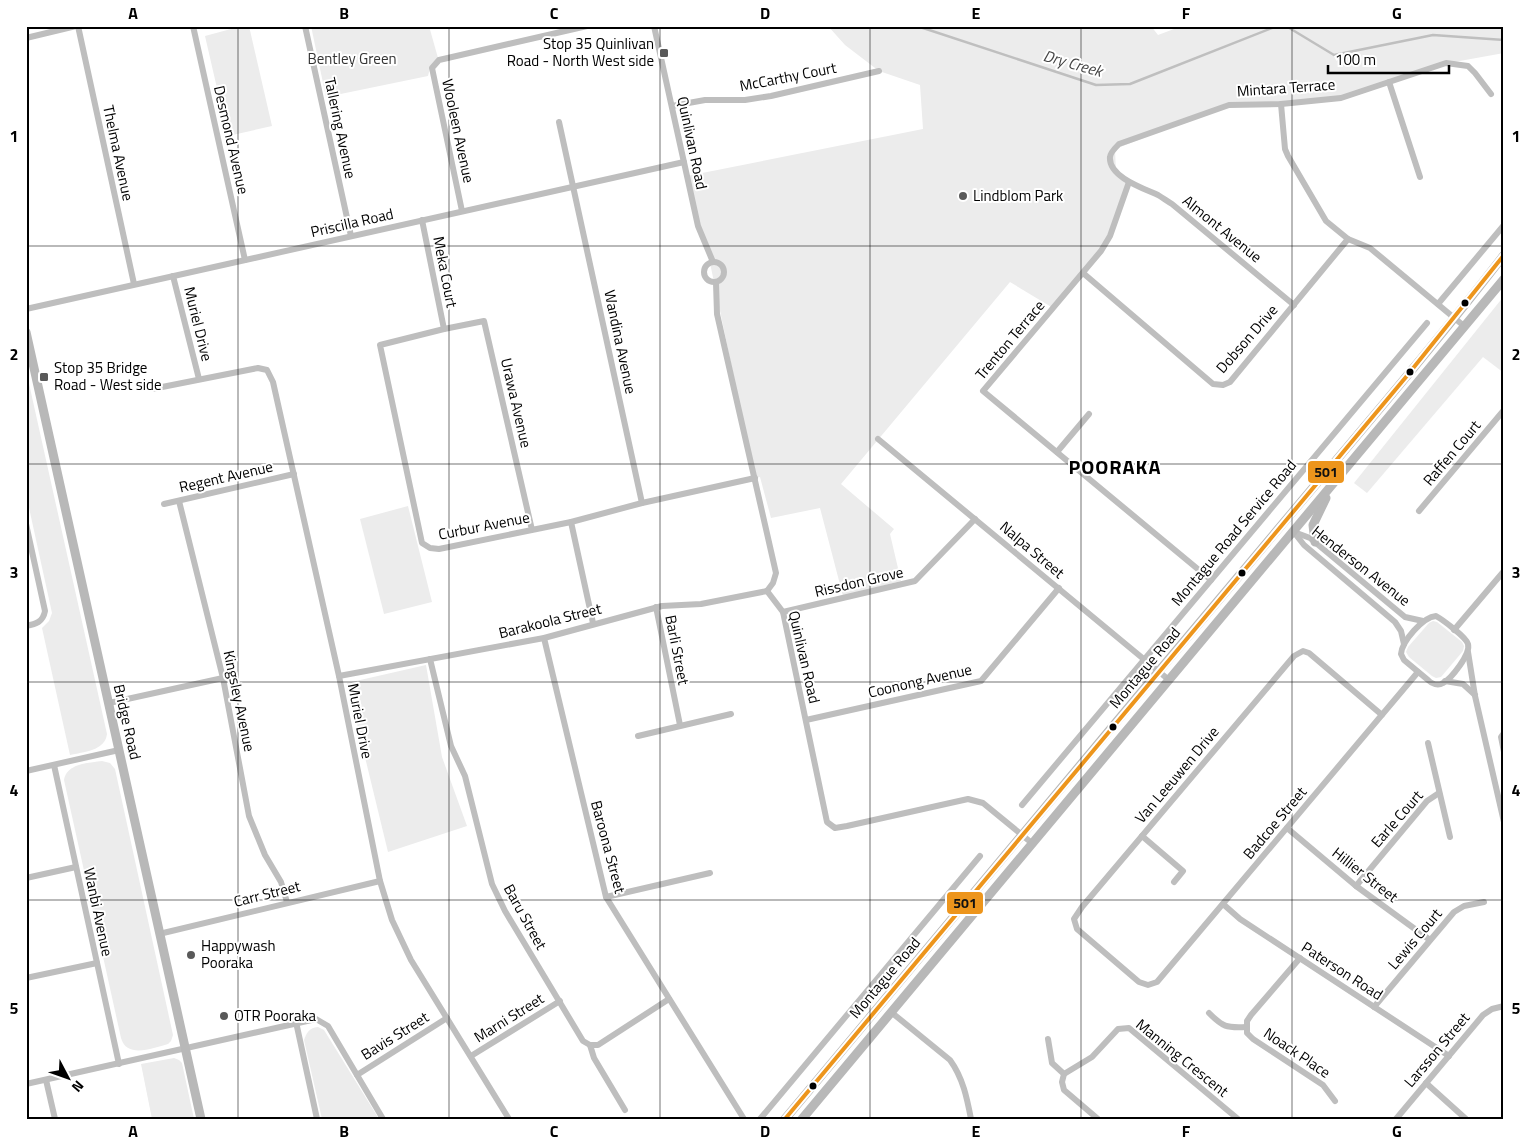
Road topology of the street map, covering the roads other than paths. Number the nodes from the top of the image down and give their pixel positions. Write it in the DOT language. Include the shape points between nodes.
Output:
graph roads {
  1 [pos="77,26"];
  2 [pos="193,26"];
  3 [pos="305,26"];
  4 [pos="588,26"];
  5 [pos="654,26"];
  6 [pos="26,38"];
  7 [pos="879,71"];
  8 [pos="1389,82"];
  9 [pos="1491,94"];
  10 [pos="1281,104"];
  11 [pos="672,106"];
  12 [pos="560,122"];
  13 [pos="684,162"];
  14 [pos="1420,177"];
  15 [pos="1129,182"];
  16 [pos="573,186"];
  17 [pos="462,211"];
  18 [pos="422,220"];
  19 [pos="1504,225"];
  20 [pos="351,236"];
  21 [pos="1348,239"];
  22 [pos="1504,255"];
  23 [pos="246,260"];
  24 [pos="712,262"];
  25 [pos="1083,273"];
  26 [pos="173,276"];
  27 [pos="1504,279"];
  28 [pos="716,282"];
  29 [pos="134,284"];
  30 [pos="1438,304"];
  31 [pos="1294,305"];
  32 [pos="26,309"];
  33 [pos="1455,318"];
  34 [pos="1427,323"];
  35 [pos="1464,326"];
  36 [pos="444,329"];
  37 [pos="26,332"];
  38 [pos="199,379"];
  39 [pos="152,389"];
  40 [pos="1504,410"];
  41 [pos="1089,414"];
  42 [pos="878,439"];
  43 [pos="1057,452"];
  44 [pos="294,474"];
  45 [pos="755,478"];
  46 [pos="1331,486"];
  47 [pos="179,501"];
  48 [pos="642,503"];
  49 [pos="164,504"];
  50 [pos="1419,511"];
  51 [pos="975,519"];
  52 [pos="571,522"];
  53 [pos="1284,523"];
  54 [pos="26,524"];
  55 [pos="532,530"];
  56 [pos="1293,531"];
  57 [pos="1315,542"];
  58 [pos="1504,571"];
  59 [pos="1211,580"];
  60 [pos="1059,588"];
  61 [pos="767,591"];
  62 [pos="656,607"];
  63 [pos="783,612"];
  64 [pos="1423,621"];
  65 [pos="593,623"];
  66 [pos="26,626"];
  67 [pos="1454,630"];
  68 [pos="544,638"];
  69 [pos="1404,644"];
  70 [pos="1468,652"];
  71 [pos="430,659"];
  72 [pos="1144,660"];
  73 [pos="1159,672"];
  74 [pos="1418,672"];
  75 [pos="339,676"];
  76 [pos="223,678"];
  77 [pos="1169,680"];
  78 [pos="1445,681"];
  79 [pos="1476,696"];
  80 [pos="109,703"];
  81 [pos="731,714"];
  82 [pos="1382,715"];
  83 [pos="806,720"];
  84 [pos="680,725"];
  85 [pos="1503,734"];
  86 [pos="638,736"];
  87 [pos="1428,743"];
  88 [pos="119,750"];
  89 [pos="1504,752"];
  90 [pos="54,765"];
  91 [pos="26,771"];
  92 [pos="1440,793"];
  93 [pos="1022,805"];
  94 [pos="1504,822"];
  95 [pos="1287,828"];
  96 [pos="1022,836"];
  97 [pos="1142,836"];
  98 [pos="1450,837"];
  99 [pos="1033,844"];
  100 [pos="980,856"];
  101 [pos="76,867"];
  102 [pos="710,873"];
  103 [pos="26,878"];
  104 [pos="380,881"];
  105 [pos="1174,882"];
  106 [pos="1356,886"];
  107 [pos="606,897"];
  108 [pos="287,902"];
  109 [pos="1484,902"];
  110 [pos="1223,904"];
  111 [pos="159,934"];
  112 [pos="1430,940"];
  113 [pos="1300,958"];
  114 [pos="97,963"];
  115 [pos="26,978"];
  116 [pos="1148,985"];
  117 [pos="669,999"];
  118 [pos="560,1001"];
  119 [pos="881,1004"];
  120 [pos="1374,1006"];
  121 [pos="1504,1006"];
  122 [pos="892,1012"];
  123 [pos="1209,1013"];
  124 [pos="447,1018"];
  125 [pos="296,1022"];
  126 [pos="1246,1026"];
  127 [pos="1048,1039"];
  128 [pos="590,1045"];
  129 [pos="186,1049"];
  130 [pos="471,1056"];
  131 [pos="1449,1056"];
  132 [pos="119,1064"];
  133 [pos="357,1074"];
  134 [pos="1064,1074"];
  135 [pos="46,1080"];
  136 [pos="1426,1083"];
  137 [pos="26,1084"];
  138 [pos="1335,1101"];
  139 [pos="625,1110"];
  140 [pos="55,1119"];
  141 [pos="201,1119"];
  142 [pos="317,1119"];
  143 [pos="383,1119"];
  144 [pos="509,1119"];
  145 [pos="744,1119"];
  146 [pos="760,1119"];
  147 [pos="785,1119"];
  148 [pos="802,1119"];
  149 [pos="971,1119"];
  150 [pos="1098,1119"];
  151 [pos="1238,1119"];
  152 [pos="1396,1119"];
  153 [pos="1466,1119"];
  1 -- 6 [label="street"];
  1 -- 29 [label="street, Thelma Avenue"];
  2 -- 23 [label="street, Desmond Avenue"];
  3 -- 20 [label="street, Tallering Avenue"];
  4 -- 17 [label="street, Wooleen Avenue" via="439,60 432,68"];
  5 -- 11 [label="street, Quinlivan Road"];
  7 -- 11 [label="street, McCarthy Court" via="762,98 705,100"];
  8 -- 9 [label="street, Mintara Terrace" via="1446,63 1459,64 1468,66"];
  8 -- 10 [label="street, Mintara Terrace" via="1341,98"];
  8 -- 14 [label="street"];
  10 -- 15 [label="street, Mintara Terrace" via="1229,105 1119,144 1110,156 1111,163 1116,172"];
  10 -- 21 [label="street" via="1288,156 1326,221"];
  11 -- 13 [label="street, Quinlivan Road"];
  12 -- 16 [label="street, Wandina Avenue"];
  13 -- 16 [label="street, Priscilla Road"];
  13 -- 24 [label="street, Quinlivan Road" via="698,226"];
  15 -- 25 [label="street, Trenton Terrace" via="1110,236"];
  15 -- 31 [label="street, Almont Avenue" via="1172,204"];
  16 -- 17 [label="street, Priscilla Road"];
  16 -- 48 [label="street, Wandina Avenue"];
  17 -- 18 [label="street, Priscilla Road"];
  18 -- 20 [label="street, Priscilla Road"];
  18 -- 36 [label="street, Meka Court"];
  19 -- 30 [label="street"];
  20 -- 23 [label="street, Priscilla Road"];
  21 -- 30 [label="street" via="1370,248"];
  21 -- 31 [label="street, Dobson Drive"];
  22 -- 33 [label="main road, Montague Road"];
  23 -- 26 [label="street, Priscilla Road"];
  24 -- 28 [label="street" via="720,264 724,272 723,278"];
  24 -- 28 [label="street" via="704,273 708,281"];
  25 -- 31 [label="street, Dobson Drive" via="1213,384 1230,382"];
  25 -- 43 [label="street, Trenton Terrace" via="982,391"];
  26 -- 29 [label="street, Priscilla Road"];
  26 -- 38 [label="street, Muriel Drive"];
  27 -- 35 [label="main road, Montague Road"];
  28 -- 45 [label="street" via="718,314"];
  29 -- 32 [label="street, Priscilla Road"];
  30 -- 33 [label="street"];
  33 -- 35 [label="street"];
  33 -- 53 [label="main road, Montague Road"];
  34 -- 59 [label="street, Montague Road Service Road"];
  35 -- 46 [label="main road, Montague Road"];
  36 -- 55 [label="street, Urawa Avenue" via="484,321"];
  36 -- 55 [label="street, Curbur Avenue" via="380,345 422,543 439,549"];
  37 -- 80 [label="main road, Bridge Road"];
  38 -- 39 [label="street, Muriel Drive"];
  38 -- 44 [label="street, Muriel Drive" via="258,368 267,370 273,382"];
  40 -- 50 [label="street, Raffen Court"];
  41 -- 43 [label="street"];
  42 -- 51 [label="street, Nalpa Street"];
  43 -- 59 [label="street, Trenton Terrace"];
  44 -- 47 [label="street, Regent Avenue"];
  44 -- 75 [label="street, Muriel Drive"];
  45 -- 48 [label="street, Curbur Avenue"];
  45 -- 61 [label="street" via="776,573"];
  46 -- 56 [label="main road, Montague Road"];
  46 -- 57 [label="main road" via="1313,525"];
  47 -- 49 [label="street, Regent Avenue"];
  47 -- 76 [label="street, Kingsley Avenue"];
  48 -- 52 [label="street, Curbur Avenue"];
  51 -- 60 [label="street, Nalpa Street"];
  51 -- 63 [label="street, Rissdon Grove" via="915,582"];
  52 -- 55 [label="street, Curbur Avenue"];
  52 -- 65 [label="street"];
  53 -- 56 [label="main road"];
  53 -- 73 [label="main road, Montague Road"];
  54 -- 66 [label="street" via="45,611 39,622"];
  56 -- 57 [label="street, Henderson Avenue"];
  56 -- 69 [label="street, Henderson Avenue" via="1304,545 1395,622"];
  56 -- 77 [label="main road, Montague Road"];
  57 -- 64 [label="street, Henderson Avenue" via="1400,614"];
  58 -- 67 [label="street"];
  59 -- 72 [label="street, Montague Road Service Road"];
  60 -- 72 [label="street, Nalpa Street"];
  60 -- 83 [label="street, Coonong Avenue" via="981,680"];
  61 -- 62 [label="street, Barakoola Street" via="701,604"];
  61 -- 63 [label="street, Quinlivan Road"];
  62 -- 65 [label="street, Barakoola Street"];
  62 -- 84 [label="street, Barli Street"];
  63 -- 83 [label="street, Quinlivan Road"];
  64 -- 67 [label="street" via="1429,616 1436,616"];
  64 -- 69 [label="street"];
  65 -- 68 [label="street, Barakoola Street"];
  67 -- 70 [label="street" via="1468,643"];
  68 -- 71 [label="street, Barakoola Street"];
  68 -- 107 [label="street, Baroona Street"];
  69 -- 74 [label="street" via="1402,657"];
  70 -- 78 [label="street"];
  70 -- 79 [label="street"];
  71 -- 75 [label="street, Barakoola Street"];
  71 -- 118 [label="street, Baru Street" via="451,746 466,776 492,884"];
  72 -- 73 [label="street, Nalpa Street"];
  72 -- 93 [label="street, Montague Road Service Road"];
  73 -- 77 [label="street, Nalpa Street"];
  73 -- 96 [label="main road, Montague Road"];
  74 -- 78 [label="street" via="1432,683"];
  74 -- 82 [label="street, Badcoe Street"];
  75 -- 104 [label="street, Muriel Drive"];
  76 -- 80 [label="street"];
  76 -- 108 [label="street, Kingsley Avenue" via="249,816 265,855 281,882"];
  77 -- 99 [label="main road, Montague Road"];
  78 -- 79 [label="street" via="1462,684"];
  79 -- 94 [label="street"];
  80 -- 88 [label="main road, Bridge Road"];
  81 -- 84 [label="street"];
  82 -- 95 [label="street, Badcoe Street"];
  82 -- 97 [label="street, Van Leeuwen Drive" via="1309,653 1297,654"];
  83 -- 96 [label="street, Quinlivan Road" via="827,822 835,828 968,799 982,803"];
  84 -- 86 [label="street"];
  85 -- 89 [label="street"];
  87 -- 92 [label="street, Earle Court"];
  88 -- 90 [label="street"];
  88 -- 111 [label="main road, Bridge Road"];
  90 -- 91 [label="street"];
  90 -- 101 [label="street, Wanbi Avenue"];
  92 -- 98 [label="street, Earle Court"];
  92 -- 106 [label="street, Earle Court" via="1427,801"];
  95 -- 106 [label="street, Hillier Street"];
  95 -- 110 [label="street, Badcoe Street"];
  96 -- 99 [label="street, Quinlivan Road"];
  96 -- 119 [label="main road, Montague Road"];
  97 -- 105 [label="street" via="1183,871"];
  97 -- 116 [label="street, Van Leeuwen Drive" via="1074,919 1078,929 1139,982"];
  99 -- 122 [label="main road, Montague Road"];
  100 -- 146 [label="street"];
  101 -- 103 [label="street"];
  101 -- 114 [label="street, Wanbi Avenue"];
  102 -- 107 [label="street"];
  104 -- 108 [label="street, Carr Street"];
  104 -- 124 [label="street, Muriel Drive" via="392,920 411,960"];
  106 -- 112 [label="street, Hillier Street"];
  107 -- 117 [label="street, Baroona Street"];
  108 -- 111 [label="street, Carr Street"];
  109 -- 112 [label="street, Lewis Court" via="1459,908"];
  110 -- 113 [label="street, Paterson Road" via="1240,919"];
  110 -- 116 [label="street, Badcoe Street" via="1157,982"];
  111 -- 129 [label="main road, Bridge Road"];
  112 -- 120 [label="street, Lewis Court"];
  113 -- 120 [label="street, Paterson Road"];
  113 -- 126 [label="street, Noack Place" via="1246,1021"];
  114 -- 115 [label="street"];
  114 -- 132 [label="street, Wanbi Avenue"];
  117 -- 128 [label="street" via="598,1045"];
  117 -- 145 [label="street, Baroona Street"];
  118 -- 128 [label="street, Baru Street" via="584,1041"];
  118 -- 130 [label="street, Marni Street"];
  119 -- 122 [label="main road"];
  119 -- 147 [label="main road, Montague Road"];
  120 -- 131 [label="street, Paterson Road"];
  121 -- 131 [label="street, Larsson Street" via="1483,1015"];
  122 -- 148 [label="main road, Montague Road"];
  122 -- 149 [label="street" via="950,1060 961,1078"];
  123 -- 126 [label="street, Noack Place" via="1225,1027"];
  124 -- 130 [label="street, Muriel Drive"];
  124 -- 133 [label="street, Bavis Street"];
  125 -- 129 [label="street"];
  125 -- 133 [label="street" via="316,1019 328,1026"];
  125 -- 142 [label="street"];
  126 -- 138 [label="street, Noack Place" via="1250,1036 1323,1085"];
  127 -- 134 [label="street" via="1052,1063"];
  128 -- 139 [label="street, Baru Street" via="594,1058"];
  129 -- 132 [label="street"];
  129 -- 141 [label="main road, Bridge Road"];
  130 -- 144 [label="street, Muriel Drive"];
  131 -- 136 [label="street, Larsson Street"];
  132 -- 135 [label="street"];
  133 -- 143 [label="street"];
  134 -- 150 [label="street" via="1064,1090"];
  134 -- 151 [label="street, Manning Crescent" via="1092,1057 1118,1029 1128,1028"];
  135 -- 137 [label="street"];
  135 -- 140 [label="street"];
  136 -- 152 [label="street, Larsson Street"];
  136 -- 153 [label="street"];
}
